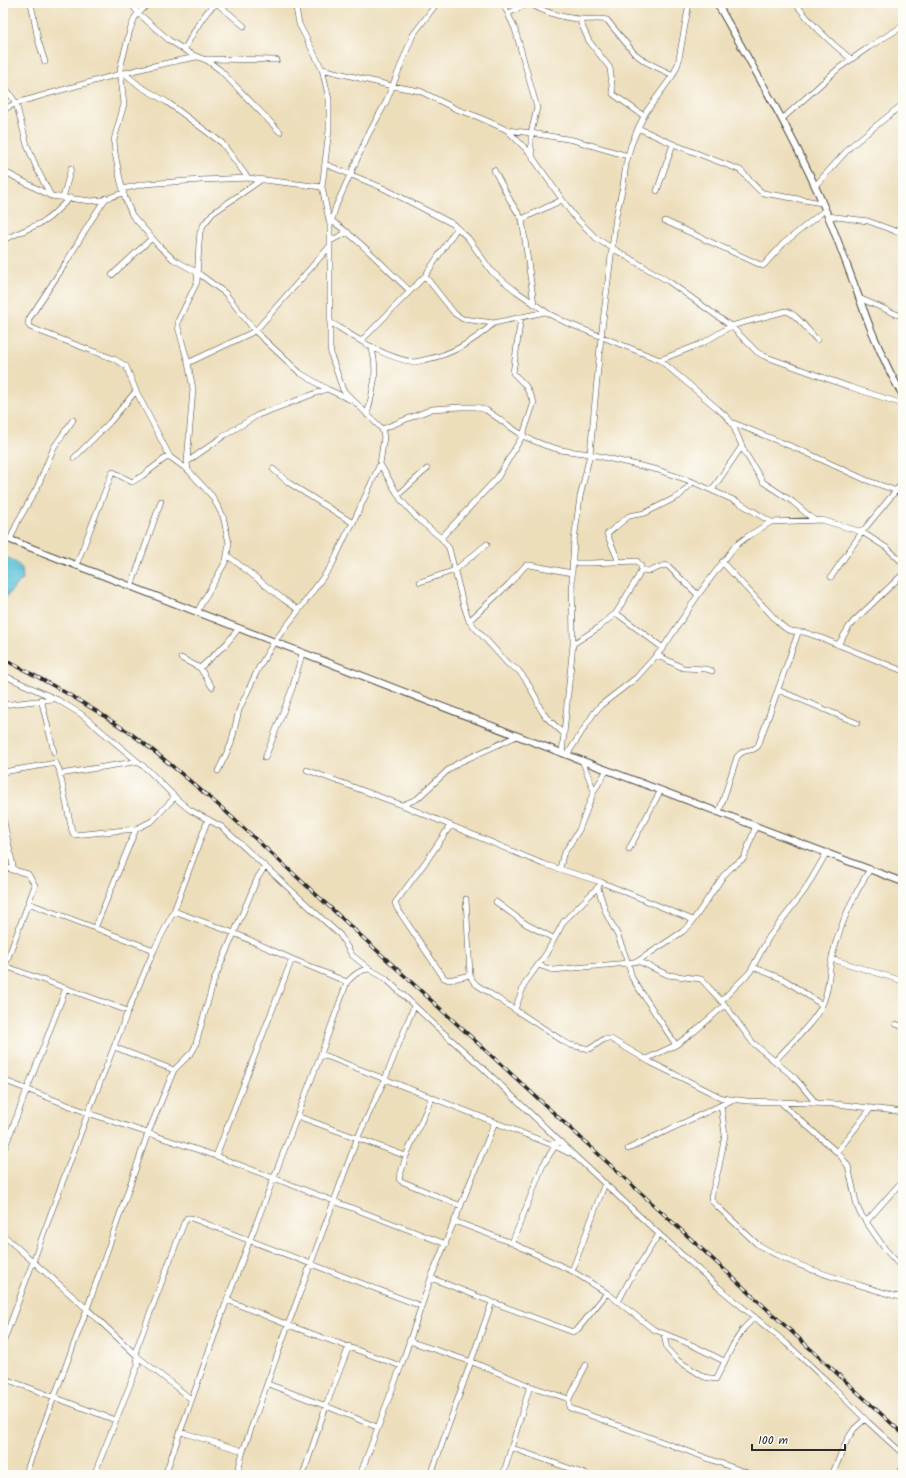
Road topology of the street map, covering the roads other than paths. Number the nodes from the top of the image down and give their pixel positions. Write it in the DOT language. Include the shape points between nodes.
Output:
graph roads {
  1 [pos="32,3"];
  2 [pos="131,3"];
  3 [pos="149,3"];
  4 [pos="295,3"];
  5 [pos="437,3"];
  6 [pos="504,3"];
  7 [pos="690,3"];
  8 [pos="717,3"];
  9 [pos="795,3"];
  10 [pos="138,13"];
  11 [pos="508,14"];
  12 [pos="579,19"];
  13 [pos="244,26"];
  14 [pos="903,26"];
  15 [pos="184,50"];
  16 [pos="197,57"];
  17 [pos="203,59"];
  18 [pos="851,59"];
  19 [pos="277,60"];
  20 [pos="45,62"];
  21 [pos="322,69"];
  22 [pos="122,73"];
  23 [pos="673,75"];
  24 [pos="3,84"];
  25 [pos="392,86"];
  26 [pos="16,103"];
  27 [pos="903,104"];
  28 [pos="3,110"];
  29 [pos="644,116"];
  30 [pos="782,119"];
  31 [pos="638,128"];
  32 [pos="507,130"];
  33 [pos="280,132"];
  34 [pos="531,132"];
  35 [pos="673,144"];
  36 [pos="532,155"];
  37 [pos="628,156"];
  38 [pos="325,164"];
  39 [pos="71,168"];
  40 [pos="494,170"];
  41 [pos="3,171"];
  42 [pos="349,175"];
  43 [pos="248,178"];
  44 [pos="261,180"];
  45 [pos="815,186"];
  46 [pos="322,187"];
  47 [pos="123,191"];
  48 [pos="657,191"];
  49 [pos="51,196"];
  50 [pos="63,198"];
  51 [pos="70,198"];
  52 [pos="106,198"];
  53 [pos="562,200"];
  54 [pos="822,203"];
  55 [pos="827,213"];
  56 [pos="522,220"];
  57 [pos="665,221"];
  58 [pos="331,223"];
  59 [pos="903,225"];
  60 [pos="457,228"];
  61 [pos="348,232"];
  62 [pos="896,232"];
  63 [pos="903,234"];
  64 [pos="152,238"];
  65 [pos="3,240"];
  66 [pos="330,243"];
  67 [pos="611,247"];
  68 [pos="198,273"];
  69 [pos="112,275"];
  70 [pos="425,276"];
  71 [pos="410,291"];
  72 [pos="859,298"];
  73 [pos="534,304"];
  74 [pos="545,312"];
  75 [pos="521,317"];
  76 [pos="903,317"];
  77 [pos="330,322"];
  78 [pos="494,323"];
  79 [pos="731,326"];
  80 [pos="255,330"];
  81 [pos="601,337"];
  82 [pos="816,340"];
  83 [pos="361,341"];
  84 [pos="371,346"];
  85 [pos="660,360"];
  86 [pos="188,362"];
  87 [pos="327,389"];
  88 [pos="136,391"];
  89 [pos="903,395"];
  90 [pos="354,402"];
  91 [pos="903,404"];
  92 [pos="367,414"];
  93 [pos="3,416"];
  94 [pos="73,420"];
  95 [pos="730,422"];
  96 [pos="382,429"];
  97 [pos="3,430"];
  98 [pos="523,435"];
  99 [pos="742,446"];
  100 [pos="590,454"];
  101 [pos="170,457"];
  102 [pos="74,458"];
  103 [pos="187,462"];
  104 [pos="380,464"];
  105 [pos="273,469"];
  106 [pos="427,469"];
  107 [pos="188,470"];
  108 [pos="693,482"];
  109 [pos="903,482"];
  110 [pos="712,490"];
  111 [pos="897,491"];
  112 [pos="903,493"];
  113 [pos="398,495"];
  114 [pos="161,501"];
  115 [pos="814,520"];
  116 [pos="771,522"];
  117 [pos="353,523"];
  118 [pos="862,532"];
  119 [pos="3,537"];
  120 [pos="442,538"];
  121 [pos="10,540"];
  122 [pos="487,544"];
  123 [pos="227,555"];
  124 [pos="619,562"];
  125 [pos="722,562"];
  126 [pos="572,563"];
  127 [pos="903,563"];
  128 [pos="76,566"];
  129 [pos="455,570"];
  130 [pos="641,570"];
  131 [pos="572,572"];
  132 [pos="903,574"];
  133 [pos="831,577"];
  134 [pos="420,582"];
  135 [pos="131,587"];
  136 [pos="698,595"];
  137 [pos="299,610"];
  138 [pos="197,612"];
  139 [pos="616,613"];
  140 [pos="469,621"];
  141 [pos="239,628"];
  142 [pos="798,633"];
  143 [pos="274,642"];
  144 [pos="573,644"];
  145 [pos="838,645"];
  146 [pos="663,648"];
  147 [pos="302,654"];
  148 [pos="657,655"];
  149 [pos="181,658"];
  150 [pos="200,668"];
  151 [pos="712,671"];
  152 [pos="903,671"];
  153 [pos="3,675"];
  154 [pos="212,686"];
  155 [pos="778,690"];
  156 [pos="53,698"];
  157 [pos="42,699"];
  158 [pos="3,705"];
  159 [pos="857,723"];
  160 [pos="564,734"];
  161 [pos="518,736"];
  162 [pos="54,752"];
  163 [pos="565,754"];
  164 [pos="265,758"];
  165 [pos="582,760"];
  166 [pos="139,763"];
  167 [pos="308,770"];
  168 [pos="606,770"];
  169 [pos="218,771"];
  170 [pos="3,772"];
  171 [pos="60,774"];
  172 [pos="661,790"];
  173 [pos="594,791"];
  174 [pos="175,797"];
  175 [pos="402,805"];
  176 [pos="718,812"];
  177 [pos="3,817"];
  178 [pos="208,819"];
  179 [pos="450,826"];
  180 [pos="756,826"];
  181 [pos="136,829"];
  182 [pos="629,849"];
  183 [pos="827,852"];
  184 [pos="3,867"];
  185 [pos="265,867"];
  186 [pos="560,869"];
  187 [pos="870,869"];
  188 [pos="14,870"];
  189 [pos="601,882"];
  190 [pos="903,882"];
  191 [pos="598,888"];
  192 [pos="466,899"];
  193 [pos="496,902"];
  194 [pos="28,903"];
  195 [pos="174,911"];
  196 [pos="693,920"];
  197 [pos="95,928"];
  198 [pos="234,933"];
  199 [pos="553,938"];
  200 [pos="154,950"];
  201 [pos="292,959"];
  202 [pos="832,959"];
  203 [pos="638,961"];
  204 [pos="628,963"];
  205 [pos="538,965"];
  206 [pos="753,967"];
  207 [pos="4,968"];
  208 [pos="369,969"];
  209 [pos="470,975"];
  210 [pos="903,981"];
  211 [pos="347,982"];
  212 [pos="66,988"];
  213 [pos="723,1003"];
  214 [pos="822,1005"];
  215 [pos="414,1006"];
  216 [pos="515,1009"];
  217 [pos="128,1011"];
  218 [pos="896,1024"];
  219 [pos="903,1027"];
  220 [pos="676,1045"];
  221 [pos="114,1046"];
  222 [pos="321,1054"];
  223 [pos="646,1059"];
  224 [pos="775,1061"];
  225 [pos="174,1070"];
  226 [pos="385,1079"];
  227 [pos="3,1080"];
  228 [pos="28,1089"];
  229 [pos="432,1097"];
  230 [pos="732,1100"];
  231 [pos="780,1102"];
  232 [pos="816,1103"];
  233 [pos="721,1105"];
  234 [pos="872,1108"];
  235 [pos="903,1112"];
  236 [pos="88,1113"];
  237 [pos="297,1116"];
  238 [pos="495,1122"];
  239 [pos="148,1133"];
  240 [pos="357,1139"];
  241 [pos="561,1142"];
  242 [pos="553,1145"];
  243 [pos="628,1149"];
  244 [pos="3,1152"];
  245 [pos="837,1152"];
  246 [pos="574,1155"];
  247 [pos="216,1156"];
  248 [pos="406,1156"];
  249 [pos="273,1178"];
  250 [pos="903,1180"];
  251 [pos="604,1183"];
  252 [pos="334,1202"];
  253 [pos="461,1206"];
  254 [pos="454,1220"];
  255 [pos="866,1222"];
  256 [pos="659,1234"];
  257 [pos="3,1235"];
  258 [pos="250,1241"];
  259 [pos="512,1243"];
  260 [pos="446,1244"];
  261 [pos="33,1262"];
  262 [pos="311,1264"];
  263 [pos="903,1269"];
  264 [pos="572,1271"];
  265 [pos="431,1278"];
  266 [pos="607,1293"];
  267 [pos="903,1297"];
  268 [pos="227,1300"];
  269 [pos="492,1302"];
  270 [pos="618,1302"];
  271 [pos="421,1306"];
  272 [pos="87,1308"];
  273 [pos="755,1317"];
  274 [pos="288,1325"];
  275 [pos="664,1334"];
  276 [pos="409,1341"];
  277 [pos="3,1343"];
  278 [pos="349,1346"];
  279 [pos="137,1356"];
  280 [pos="724,1361"];
  281 [pos="472,1362"];
  282 [pos="586,1365"];
  283 [pos="401,1366"];
  284 [pos="3,1378"];
  285 [pos="268,1384"];
  286 [pos="530,1386"];
  287 [pos="53,1398"];
  288 [pos="569,1399"];
  289 [pos="191,1400"];
  290 [pos="326,1406"];
  291 [pos="865,1419"];
  292 [pos="115,1420"];
  293 [pos="377,1427"];
  294 [pos="181,1432"];
  295 [pos="512,1448"];
  296 [pos="243,1451"];
  297 [pos="903,1454"];
  298 [pos="903,1466"];
  299 [pos="237,1473"];
  300 [pos="24,1475"];
  301 [pos="94,1475"];
  302 [pos="165,1475"];
  303 [pos="250,1475"];
  304 [pos="303,1475"];
  305 [pos="360,1475"];
  306 [pos="431,1475"];
  307 [pos="503,1475"];
  308 [pos="588,1475"];
  309 [pos="753,1475"];
  310 [pos="832,1475"];
  311 [pos="900,1475"];
  1 -- 20 [label="street" via="38,40"];
  2 -- 10 [label="street"];
  3 -- 10 [label="street"];
  4 -- 21 [label="street" via="300,24"];
  5 -- 25 [label="street" via="413,35"];
  6 -- 11 [label="street"];
  7 -- 23 [label="street" via="678,64"];
  8 -- 30 [label="street"];
  9 -- 18 [label="street"];
  10 -- 15 [label="street"];
  10 -- 22 [label="street" via="133,20 120,69"];
  11 -- 12 [label="street" via="531,4 565,17"];
  11 -- 34 [label="street" via="537,108"];
  12 -- 23 [label="street" via="607,20 634,53"];
  12 -- 29 [label="street" via="589,41 610,68 613,94"];
  13 -- 15 [label="street" via="219,5 214,5"];
  14 -- 18 [label="street"];
  15 -- 16 [label="street"];
  16 -- 17 [label="street"];
  16 -- 22 [label="street"];
  17 -- 19 [label="street"];
  17 -- 33 [label="street" via="220,70"];
  18 -- 30 [label="street"];
  21 -- 25 [label="street"];
  21 -- 38 [label="street" via="330,112"];
  22 -- 26 [label="street"];
  22 -- 43 [label="street" via="222,142"];
  22 -- 47 [label="street" via="124,104 114,140"];
  23 -- 29 [label="street"];
  24 -- 26 [label="street"];
  25 -- 32 [label="street" via="420,91"];
  25 -- 42 [label="street"];
  26 -- 28 [label="street"];
  26 -- 49 [label="street" via="27,145"];
  27 -- 45 [label="street" via="851,146"];
  29 -- 31 [label="street"];
  30 -- 45 [label="street"];
  31 -- 35 [label="street"];
  31 -- 37 [label="street"];
  32 -- 34 [label="street"];
  32 -- 36 [label="street"];
  34 -- 36 [label="street"];
  34 -- 37 [label="street" via="573,140"];
  35 -- 48 [label="street"];
  35 -- 54 [label="street" via="740,170 763,193"];
  36 -- 53 [label="street"];
  37 -- 67 [label="street"];
  38 -- 42 [label="street"];
  38 -- 46 [label="street"];
  39 -- 50 [label="street"];
  40 -- 56 [label="street"];
  41 -- 49 [label="street"];
  42 -- 58 [label="street"];
  42 -- 60 [label="street" via="382,188"];
  43 -- 44 [label="street"];
  43 -- 47 [label="street" via="145,184"];
  44 -- 46 [label="street"];
  44 -- 68 [label="street" via="213,214 204,224 198,243"];
  45 -- 54 [label="street"];
  46 -- 58 [label="street"];
  47 -- 52 [label="street"];
  47 -- 64 [label="street" via="132,215"];
  49 -- 50 [label="street"];
  50 -- 51 [label="street"];
  51 -- 52 [label="street" via="91,201"];
  51 -- 65 [label="street" via="43,222"];
  52 -- 88 [label="street" via="28,324 39,331 123,364 128,369"];
  53 -- 56 [label="street"];
  53 -- 67 [label="street" via="596,239"];
  54 -- 55 [label="street"];
  55 -- 57 [label="street" via="784,243 763,266"];
  55 -- 62 [label="street" via="868,221"];
  55 -- 72 [label="street"];
  56 -- 73 [label="street"];
  58 -- 61 [label="street"];
  58 -- 66 [label="street"];
  59 -- 62 [label="street"];
  60 -- 70 [label="street"];
  60 -- 73 [label="street" via="468,238 492,272"];
  61 -- 66 [label="street"];
  61 -- 71 [label="street"];
  62 -- 63 [label="street"];
  64 -- 68 [label="street" via="173,259"];
  64 -- 69 [label="street"];
  66 -- 77 [label="street"];
  66 -- 80 [label="street"];
  67 -- 79 [label="street" via="668,281"];
  67 -- 81 [label="street"];
  68 -- 80 [label="street" via="225,293"];
  68 -- 86 [label="street" via="195,288 178,321"];
  70 -- 71 [label="street"];
  70 -- 78 [label="street" via="455,314 463,319"];
  71 -- 83 [label="street"];
  72 -- 76 [label="street"];
  72 -- 89 [label="street" via="888,369"];
  73 -- 74 [label="street"];
  74 -- 75 [label="street"];
  74 -- 81 [label="street"];
  75 -- 78 [label="street"];
  75 -- 98 [label="street" via="513,373 525,385 534,402"];
  77 -- 83 [label="street"];
  77 -- 90 [label="street" via="332,358 343,390"];
  78 -- 84 [label="street" via="477,338 454,351 414,362 389,356"];
  79 -- 82 [label="street" via="786,311 795,316"];
  79 -- 85 [label="street" via="703,343"];
  79 -- 91 [label="street" via="764,356"];
  80 -- 86 [label="street"];
  80 -- 87 [label="street" via="300,373"];
  81 -- 85 [label="street"];
  81 -- 100 [label="street"];
  83 -- 84 [label="street"];
  84 -- 92 [label="street" via="375,359 375,378"];
  85 -- 95 [label="street"];
  86 -- 103 [label="street" via="193,389"];
  87 -- 90 [label="street"];
  87 -- 103 [label="street" via="258,415"];
  88 -- 101 [label="street"];
  88 -- 102 [label="street"];
  90 -- 92 [label="street"];
  92 -- 96 [label="street"];
  93 -- 97 [label="street"];
  94 -- 121 [label="street" via="54,447 37,488"];
  95 -- 99 [label="street"];
  95 -- 111 [label="street"];
  96 -- 98 [label="street" via="432,408 476,407 486,410"];
  96 -- 104 [label="street" via="384,437"];
  98 -- 100 [label="street" via="561,450"];
  98 -- 120 [label="street" via="498,477"];
  99 -- 110 [label="street"];
  99 -- 115 [label="street" via="760,479"];
  100 -- 108 [label="street" via="658,470"];
  100 -- 126 [label="street" via="580,497"];
  101 -- 107 [label="street"];
  101 -- 128 [label="street" via="166,457 132,482 112,473"];
  103 -- 107 [label="street"];
  104 -- 113 [label="street"];
  104 -- 117 [label="street"];
  105 -- 117 [label="street" via="289,483"];
  106 -- 113 [label="street"];
  107 -- 123 [label="street" via="212,496 223,516 229,543"];
  108 -- 110 [label="street"];
  108 -- 124 [label="street" via="680,496 645,513 628,516 606,534"];
  109 -- 111 [label="street"];
  110 -- 116 [label="street"];
  111 -- 112 [label="street"];
  111 -- 118 [label="street"];
  113 -- 120 [label="street" via="418,519"];
  114 -- 135 [label="street"];
  115 -- 116 [label="street"];
  115 -- 118 [label="street"];
  116 -- 125 [label="street" via="735,546"];
  117 -- 137 [label="street" via="332,566"];
  118 -- 127 [label="street" via="887,548"];
  118 -- 133 [label="street"];
  119 -- 121 [label="street"];
  120 -- 129 [label="street" via="449,548"];
  121 -- 128 [label="street"];
  122 -- 129 [label="street"];
  123 -- 137 [label="street"];
  123 -- 138 [label="street"];
  124 -- 126 [label="street"];
  124 -- 130 [label="street" via="637,561 642,566"];
  125 -- 136 [label="street"];
  125 -- 142 [label="street" via="788,631"];
  126 -- 131 [label="street"];
  128 -- 135 [label="street"];
  129 -- 134 [label="street"];
  129 -- 140 [label="street"];
  130 -- 136 [label="street" via="650,571 668,566"];
  130 -- 139 [label="street"];
  131 -- 140 [label="street" via="526,565"];
  131 -- 144 [label="street"];
  132 -- 145 [label="street" via="854,621"];
  135 -- 138 [label="street"];
  136 -- 146 [label="street"];
  137 -- 143 [label="street"];
  138 -- 141 [label="street"];
  139 -- 144 [label="street"];
  139 -- 146 [label="street"];
  140 -- 160 [label="street" via="508,664 518,670 543,713"];
  141 -- 143 [label="street"];
  141 -- 150 [label="street"];
  142 -- 145 [label="street" via="812,635"];
  142 -- 155 [label="street"];
  143 -- 147 [label="street"];
  143 -- 169 [label="street" via="239,710 231,744"];
  144 -- 160 [label="street"];
  145 -- 152 [label="street"];
  146 -- 148 [label="street"];
  147 -- 161 [label="street"];
  147 -- 164 [label="street" via="292,689"];
  148 -- 151 [label="street" via="683,668"];
  148 -- 163 [label="street" via="636,678 601,705"];
  149 -- 150 [label="street"];
  150 -- 154 [label="street"];
  153 -- 156 [label="street"];
  155 -- 159 [label="street"];
  155 -- 176 [label="street" via="758,746 754,750 745,750 737,757"];
  156 -- 157 [label="street"];
  156 -- 166 [label="street" via="81,714"];
  157 -- 158 [label="street"];
  157 -- 162 [label="street"];
  160 -- 163 [label="street"];
  161 -- 163 [label="street"];
  161 -- 175 [label="street" via="458,763 417,799"];
  163 -- 165 [label="street"];
  165 -- 168 [label="street"];
  165 -- 173 [label="street"];
  166 -- 171 [label="street"];
  166 -- 174 [label="street"];
  167 -- 175 [label="street"];
  168 -- 172 [label="street"];
  168 -- 173 [label="street"];
  170 -- 171 [label="street" via="56,763"];
  171 -- 181 [label="street" via="74,835"];
  172 -- 176 [label="street"];
  172 -- 182 [label="street"];
  173 -- 186 [label="street" via="578,830 563,855"];
  174 -- 178 [label="street" via="190,810"];
  174 -- 181 [label="street" via="152,821"];
  175 -- 179 [label="street"];
  176 -- 180 [label="street"];
  177 -- 188 [label="street"];
  178 -- 185 [label="street" via="222,827"];
  178 -- 195 [label="street"];
  179 -- 186 [label="street"];
  179 -- 209 [label="street" via="395,903 444,978 449,980"];
  180 -- 183 [label="street"];
  180 -- 196 [label="street" via="744,858 724,875"];
  181 -- 197 [label="street"];
  183 -- 187 [label="street"];
  183 -- 206 [label="street" via="805,890 769,937"];
  184 -- 188 [label="street"];
  185 -- 198 [label="street" via="258,877"];
  185 -- 208 [label="street" via="340,935 352,955"];
  186 -- 189 [label="street"];
  187 -- 190 [label="street"];
  187 -- 202 [label="street" via="850,903"];
  188 -- 194 [label="street" via="28,874 35,885"];
  189 -- 191 [label="street"];
  189 -- 196 [label="street"];
  191 -- 199 [label="street" via="564,921"];
  191 -- 204 [label="street"];
  192 -- 209 [label="street"];
  193 -- 199 [label="street" via="526,924"];
  194 -- 197 [label="street"];
  194 -- 207 [label="street"];
  195 -- 198 [label="street"];
  195 -- 200 [label="street"];
  196 -- 203 [label="street" via="682,932"];
  197 -- 200 [label="street"];
  198 -- 201 [label="street"];
  198 -- 225 [label="street" via="214,980 195,1047"];
  199 -- 205 [label="street"];
  200 -- 217 [label="street"];
  201 -- 211 [label="street"];
  201 -- 247 [label="street"];
  202 -- 210 [label="street"];
  202 -- 214 [label="street" via="828,987"];
  203 -- 204 [label="street"];
  203 -- 213 [label="street" via="668,975 701,979"];
  204 -- 205 [label="street" via="553,970"];
  204 -- 220 [label="street" via="632,978"];
  205 -- 216 [label="street" via="526,983"];
  206 -- 213 [label="street"];
  206 -- 214 [label="street" via="785,980"];
  207 -- 212 [label="street"];
  208 -- 211 [label="street" via="361,970"];
  208 -- 215 [label="street" via="385,978"];
  209 -- 216 [label="street" via="477,985"];
  211 -- 222 [label="street"];
  212 -- 217 [label="street"];
  212 -- 228 [label="street"];
  213 -- 220 [label="street" via="695,1031"];
  213 -- 224 [label="street" via="749,1038"];
  214 -- 224 [label="street"];
  215 -- 226 [label="street"];
  215 -- 241 [label="street"];
  216 -- 223 [label="street" via="570,1045 590,1049 607,1038"];
  217 -- 221 [label="street"];
  218 -- 219 [label="street"];
  220 -- 223 [label="street"];
  221 -- 225 [label="street"];
  221 -- 236 [label="street"];
  222 -- 226 [label="street"];
  222 -- 237 [label="street"];
  223 -- 230 [label="street" via="722,1098"];
  224 -- 232 [label="street" via="796,1078"];
  225 -- 239 [label="street"];
  226 -- 229 [label="street"];
  226 -- 240 [label="street"];
  227 -- 228 [label="street"];
  228 -- 236 [label="street"];
  228 -- 244 [label="street"];
  229 -- 238 [label="street"];
  229 -- 248 [label="street"];
  230 -- 231 [label="street"];
  230 -- 233 [label="street"];
  231 -- 232 [label="street"];
  231 -- 245 [label="street"];
  232 -- 234 [label="street"];
  233 -- 243 [label="street"];
  233 -- 267 [label="street" via="725,1135 712,1201 764,1248 804,1267"];
  234 -- 235 [label="street"];
  234 -- 245 [label="street"];
  236 -- 239 [label="street"];
  236 -- 261 [label="street"];
  237 -- 240 [label="street"];
  237 -- 249 [label="street"];
  238 -- 242 [label="street"];
  238 -- 253 [label="street"];
  239 -- 247 [label="street"];
  239 -- 272 [label="street"];
  240 -- 248 [label="street"];
  240 -- 252 [label="street"];
  241 -- 242 [label="street"];
  241 -- 246 [label="street"];
  242 -- 246 [label="street"];
  242 -- 259 [label="street"];
  245 -- 255 [label="street" via="848,1166 857,1206"];
  246 -- 251 [label="street"];
  247 -- 249 [label="street"];
  248 -- 253 [label="street" via="399,1176 400,1181"];
  249 -- 252 [label="street"];
  249 -- 258 [label="street"];
  250 -- 255 [label="street"];
  251 -- 256 [label="street"];
  251 -- 264 [label="street"];
  252 -- 260 [label="street"];
  252 -- 262 [label="street"];
  253 -- 254 [label="street"];
  254 -- 259 [label="street"];
  254 -- 260 [label="street"];
  255 -- 263 [label="street"];
  256 -- 270 [label="street"];
  256 -- 273 [label="street"];
  257 -- 261 [label="street"];
  258 -- 262 [label="street"];
  258 -- 268 [label="street"];
  258 -- 279 [label="street" via="187,1218 136,1350"];
  259 -- 264 [label="street"];
  260 -- 265 [label="street"];
  261 -- 272 [label="street"];
  261 -- 277 [label="street"];
  262 -- 271 [label="street"];
  262 -- 274 [label="street"];
  264 -- 266 [label="street"];
  265 -- 269 [label="street"];
  265 -- 271 [label="street"];
  266 -- 269 [label="street" via="573,1332"];
  266 -- 270 [label="street"];
  268 -- 274 [label="street"];
  268 -- 289 [label="street"];
  269 -- 281 [label="street"];
  270 -- 275 [label="street"];
  271 -- 276 [label="street"];
  272 -- 279 [label="street"];
  272 -- 287 [label="street"];
  273 -- 280 [label="street" via="744,1328"];
  273 -- 291 [label="street" via="819,1373"];
  274 -- 278 [label="street"];
  274 -- 285 [label="street"];
  275 -- 280 [label="street"];
  275 -- 280 [label="street" via="670,1354 704,1377 716,1379"];
  276 -- 281 [label="street"];
  276 -- 283 [label="street"];
  278 -- 283 [label="street"];
  278 -- 290 [label="street"];
  279 -- 289 [label="street"];
  279 -- 292 [label="street" via="138,1365"];
  281 -- 286 [label="street"];
  281 -- 306 [label="street"];
  282 -- 288 [label="street"];
  283 -- 293 [label="street"];
  284 -- 287 [label="street"];
  285 -- 290 [label="street"];
  285 -- 296 [label="street"];
  286 -- 288 [label="street"];
  286 -- 295 [label="street"];
  287 -- 292 [label="street"];
  287 -- 300 [label="street"];
  288 -- 309 [label="street" via="569,1407 572,1409"];
  289 -- 294 [label="street"];
  290 -- 293 [label="street"];
  290 -- 304 [label="street"];
  291 -- 297 [label="street"];
  291 -- 310 [label="street" via="847,1440"];
  292 -- 301 [label="street"];
  293 -- 305 [label="street"];
  294 -- 296 [label="street"];
  294 -- 302 [label="street"];
  295 -- 307 [label="street"];
  295 -- 308 [label="street"];
  296 -- 299 [label="street"];
  298 -- 311 [label="street"];
  299 -- 303 [label="street"];
}
